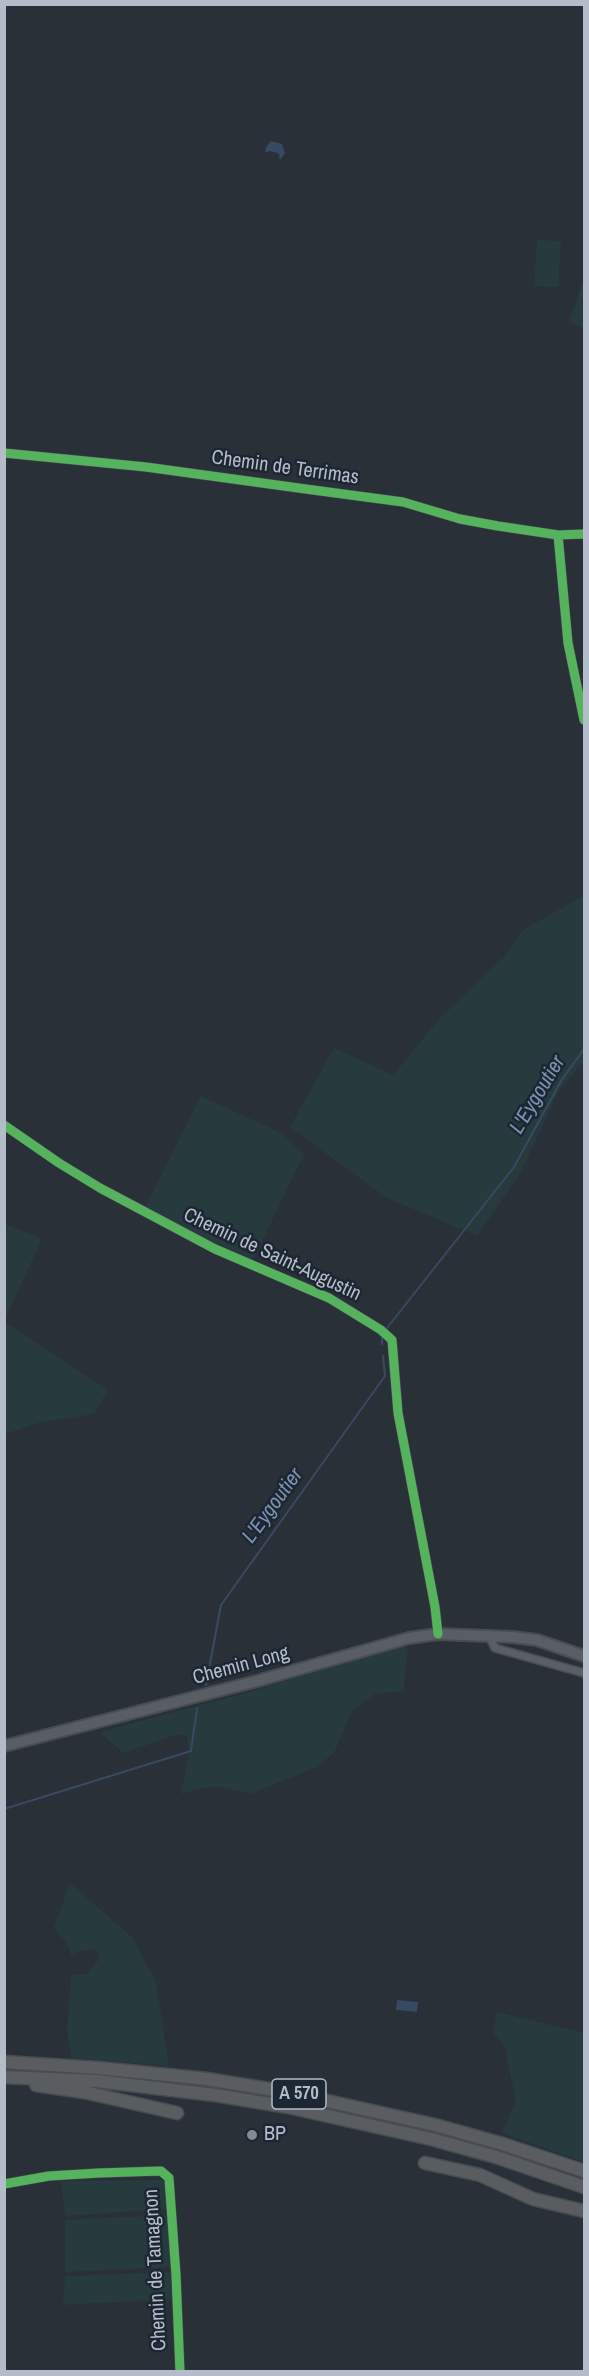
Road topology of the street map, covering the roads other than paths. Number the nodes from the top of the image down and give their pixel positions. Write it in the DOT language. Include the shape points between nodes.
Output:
graph roads {
  1 [pos="4,453"];
  2 [pos="585,534"];
  3 [pos="558,535"];
  4 [pos="585,720"];
  5 [pos="4,1125"];
  6 [pos="438,1634"];
  7 [pos="488,1635"];
  8 [pos="585,1656"];
  9 [pos="585,1673"];
  10 [pos="4,1746"];
  11 [pos="4,2062"];
  12 [pos="4,2077"];
  13 [pos="4,2082"];
  14 [pos="177,2113"];
  15 [pos="424,2163"];
  16 [pos="585,2171"];
  17 [pos="4,2184"];
  18 [pos="585,2187"];
  19 [pos="585,2211"];
  20 [pos="180,2372"];
  1 -- 3 [label="street, Chemin de Terrimas" via="135,466 393,501 460,519"];
  2 -- 3 [label="street, Chemin de Terrimas"];
  3 -- 4 [label="street" via="568,643"];
  5 -- 6 [label="street, Chemin de Saint-Augustin" via="100,1188 215,1249 329,1298 392,1340 398,1413"];
  6 -- 7 [label="main road, Chemin Long"];
  6 -- 10 [label="main road, Chemin Long" via="384,1644"];
  7 -- 8 [label="main road, Chemin Long" via="537,1640"];
  7 -- 9 [label="street" via="495,1648"];
  11 -- 16 [label="highway, A 570" via="196,2078 287,2092 435,2125"];
  12 -- 18 [label="highway, A 570" via="98,2081 288,2107 431,2139"];
  13 -- 14 [label="highway" via="84,2092"];
  15 -- 19 [label="highway" via="480,2175 533,2199"];
  17 -- 20 [label="street, Chemin de Tamagnon" via="49,2176 161,2171 169,2178"];
}
